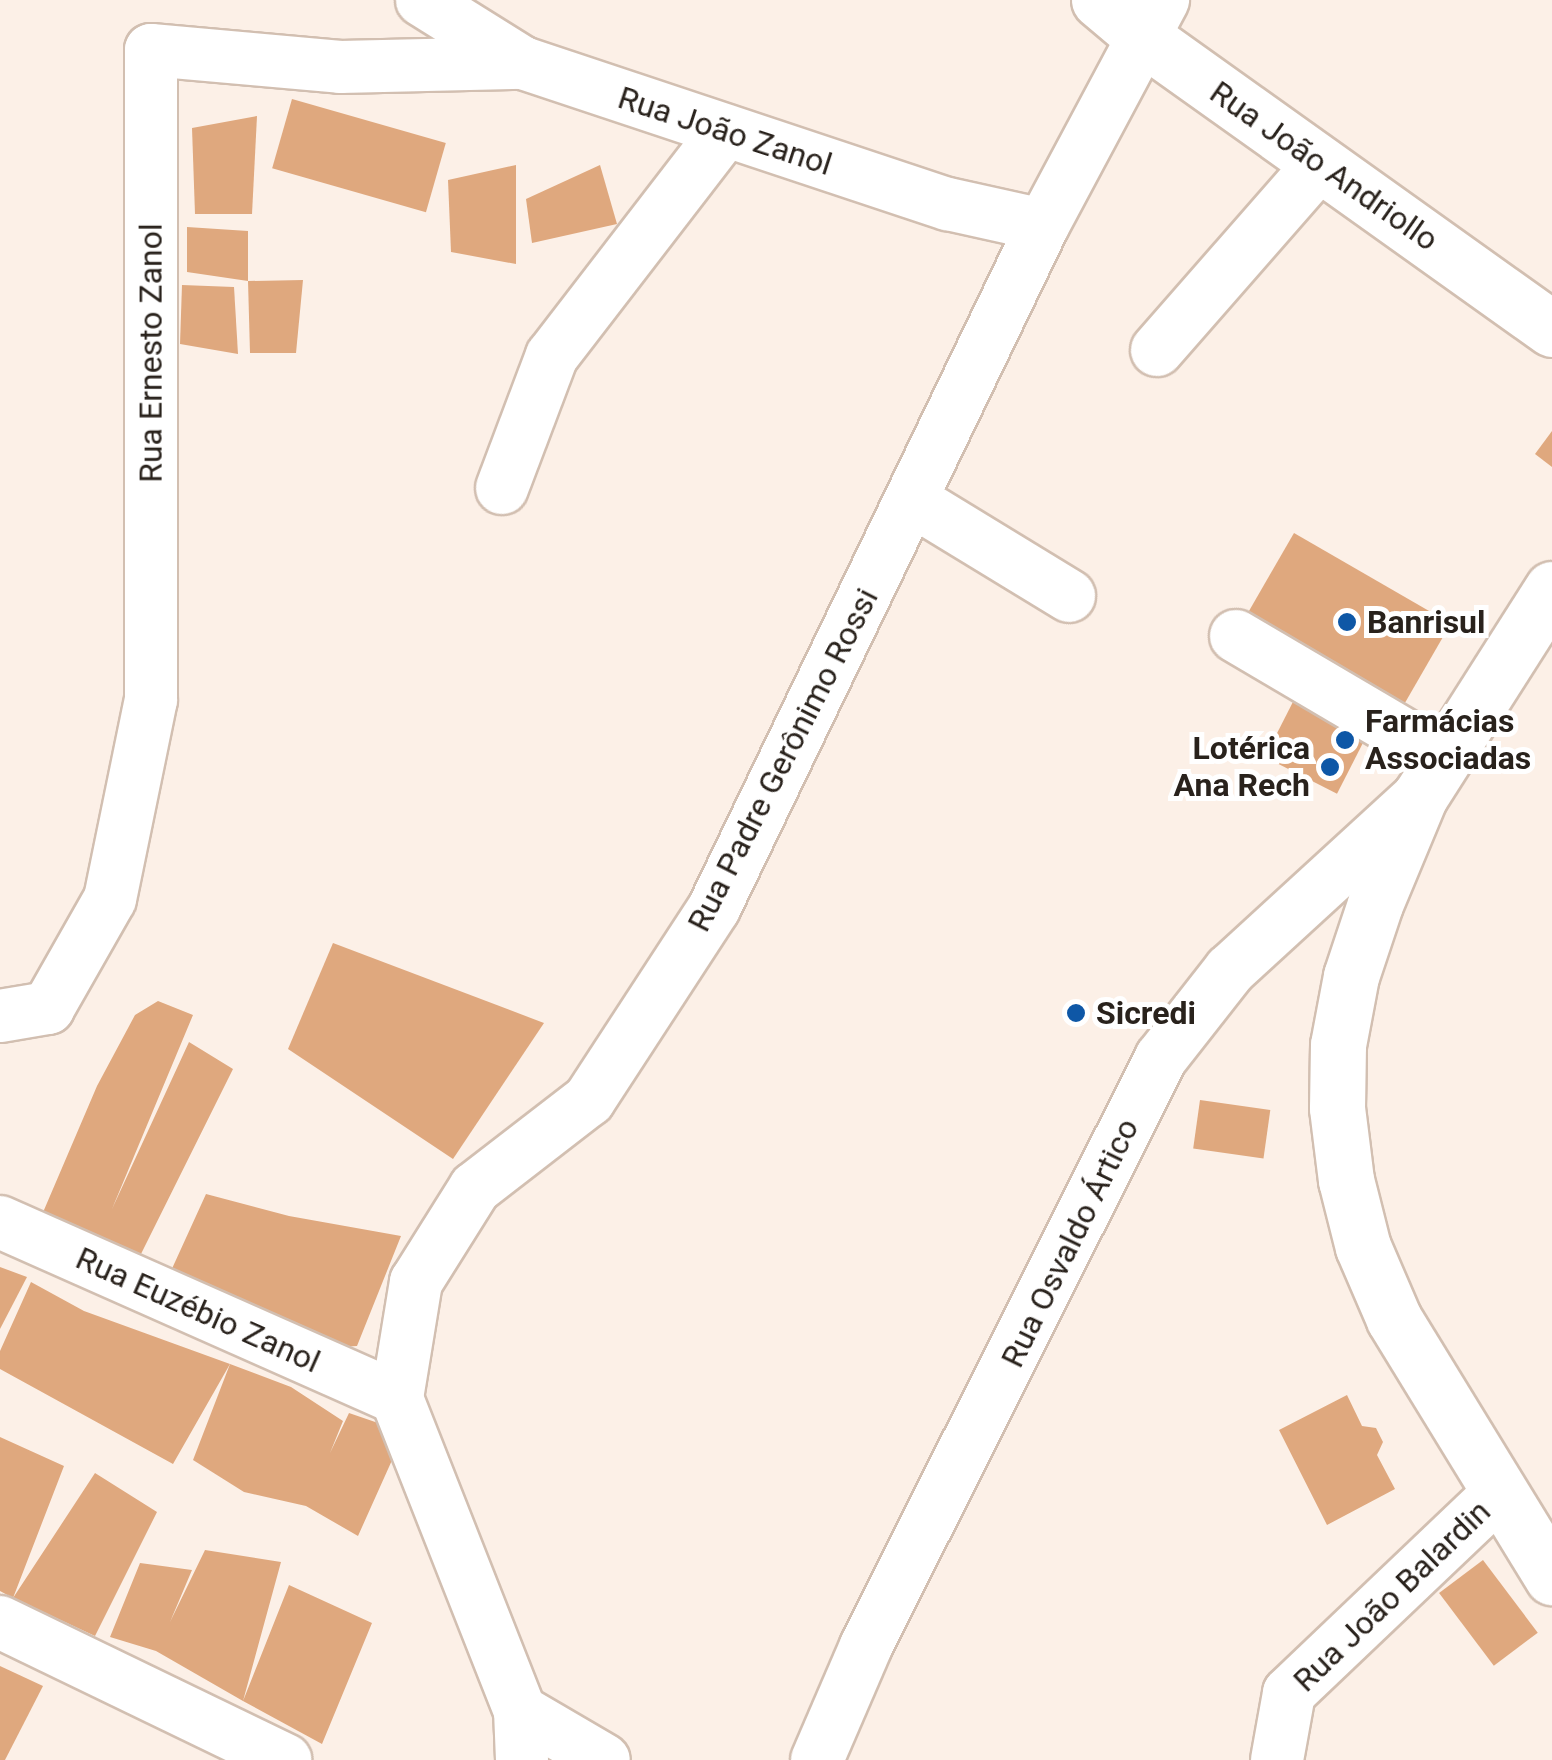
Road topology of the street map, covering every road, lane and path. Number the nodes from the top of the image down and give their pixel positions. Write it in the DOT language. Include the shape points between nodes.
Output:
graph roads {
  1 [pos="422,0"];
  2 [pos="1099,0"];
  3 [pos="1154,19"];
  4 [pos="523,64"];
  5 [pos="725,130"];
  6 [pos="1320,164"];
  7 [pos="1043,225"];
  8 [pos="1552,328"];
  9 [pos="1157,350"];
  10 [pos="502,488"];
  11 [pos="912,500"];
  12 [pos="1552,589"];
  13 [pos="1070,596"];
  14 [pos="1236,636"];
  15 [pos="1431,777"];
  16 [pos="24,1012"];
  17 [pos="0,1222"];
  18 [pos="397,1398"];
  19 [pos="1500,1492"];
  20 [pos="1552,1577"];
  21 [pos="0,1622"];
  22 [pos="521,1736"];
  23 [pos="285,1760"];
  24 [pos="604,1760"];
  25 [pos="816,1760"];
  26 [pos="1277,1760"];
  1 -- 4 [label="street, Rua João Zanol"];
  2 -- 3 [label="main road, Rua João Andriollo"];
  3 -- 6 [label="main road, Rua João Andriollo"];
  3 -- 7 [label="street, Rua Padre Gerônimo Rossi"];
  4 -- 5 [label="street, Rua João Zanol"];
  4 -- 16 [label="street, Rua Ernesto Zanol" via="340,67 151,50 151,700 110,899"];
  5 -- 7 [label="street, Rua João Zanol" via="948,204"];
  5 -- 10 [label="street" via="552,356"];
  6 -- 8 [label="main road, Rua João Andriollo"];
  6 -- 9 [label="street"];
  7 -- 11 [label="street, Rua Padre Gerônimo Rossi"];
  11 -- 13 [label="street"];
  11 -- 18 [label="street, Rua Padre Gerônimo Rossi" via="714,908 589,1100 476,1188 416,1282"];
  12 -- 15 [label="main road"];
  14 -- 15 [label="street"];
  15 -- 19 [label="main road" via="1374,904 1351,976 1338,1044 1340,1126 1363,1247 1394,1319"];
  15 -- 25 [label="street, Rua Osvaldo Ártico" via="1230,970 1161,1058 866,1646"];
  17 -- 18 [label="street, Rua Euzébio Zanol"];
  18 -- 22 [label="street"];
  19 -- 20 [label="main road"];
  19 -- 26 [label="street, Rua João Balardin" via="1289,1693"];
  21 -- 23 [label="street"];
  22 -- 24 [label="street"];
}
